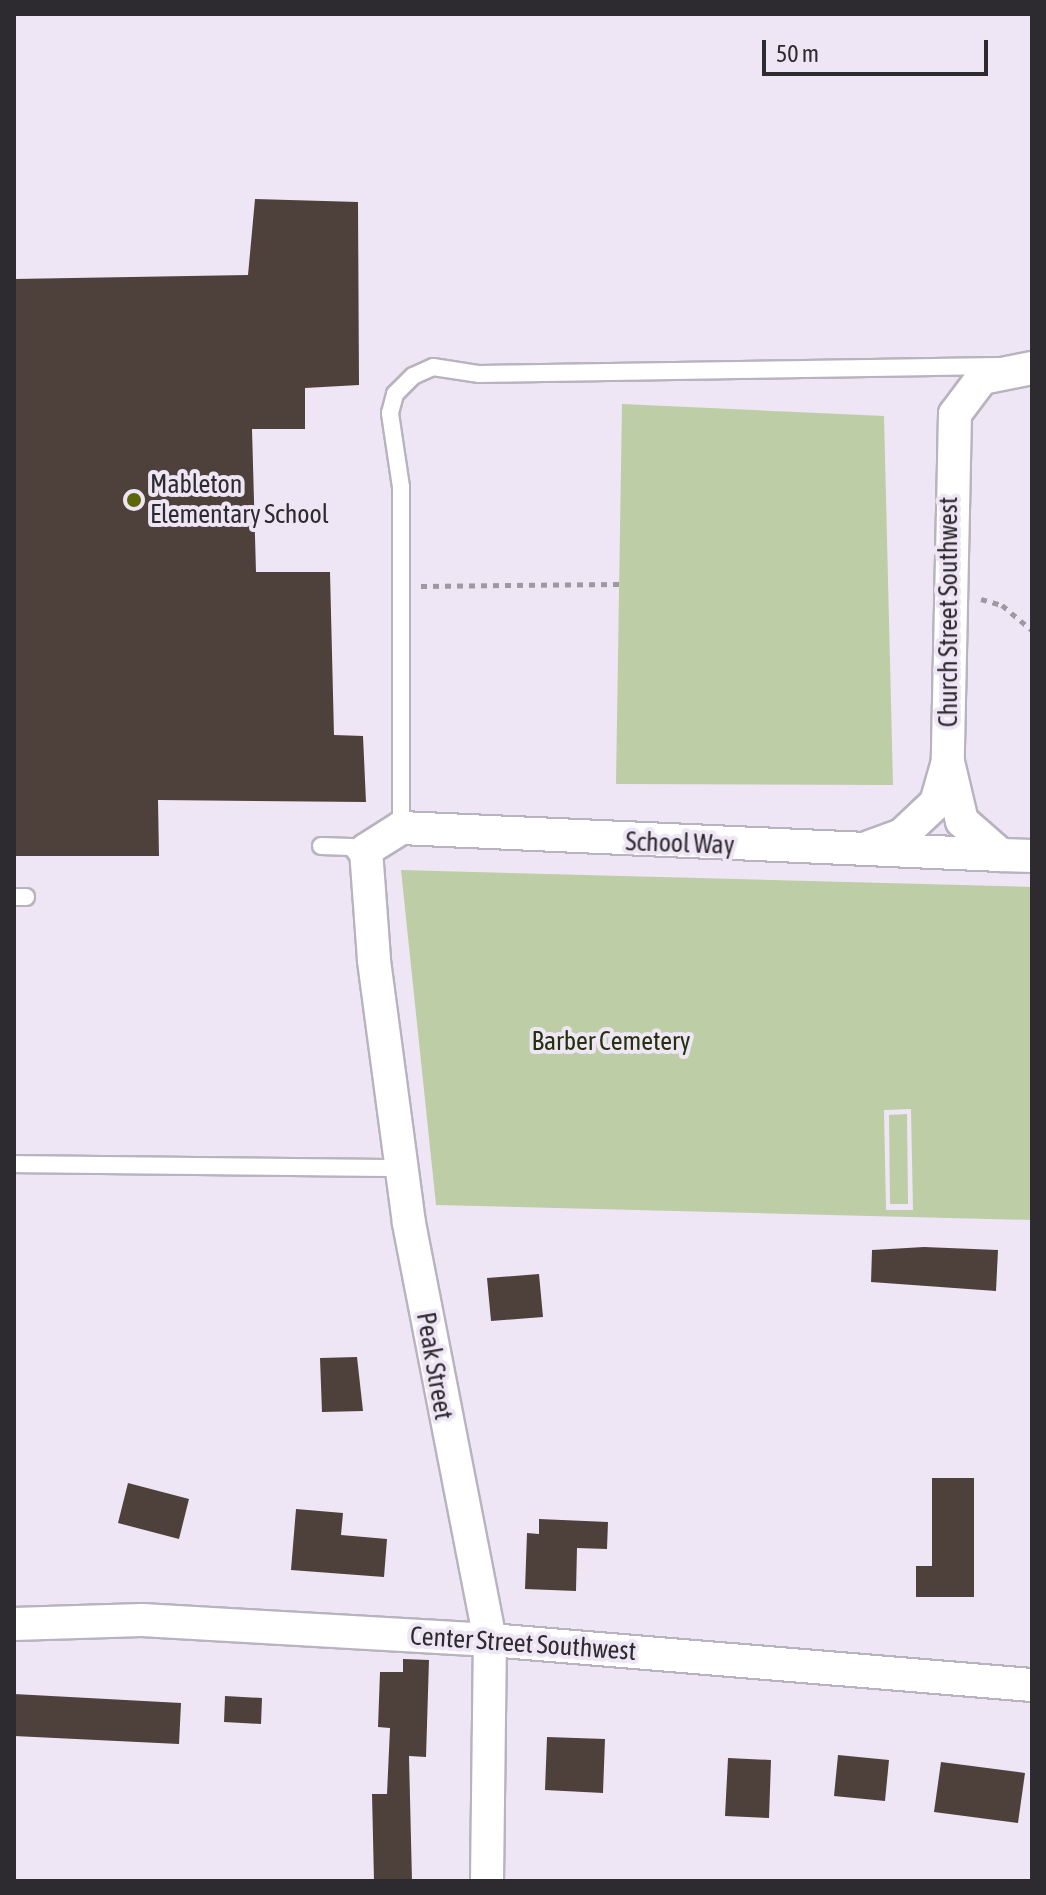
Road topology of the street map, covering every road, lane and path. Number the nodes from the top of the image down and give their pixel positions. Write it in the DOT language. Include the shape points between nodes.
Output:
graph roads {
  1 [pos="1022,368"];
  2 [pos="620,584"];
  3 [pos="401,586"];
  4 [pos="973,596"];
  5 [pos="1032,630"];
  6 [pos="948,762"];
  7 [pos="401,828"];
  8 [pos="321,846"];
  9 [pos="861,850"];
  10 [pos="365,856"];
  11 [pos="1017,856"];
  12 [pos="14,1164"];
  13 [pos="402,1168"];
  14 [pos="14,1624"];
  15 [pos="490,1640"];
  16 [pos="1032,1685"];
  17 [pos="487,1881"];
  1 -- 3 [label="lane" via="902,363 831,372 479,374 433,367 395,394 390,413 399,452"];
  1 -- 6 [label="street, Church Street Southwest" via="982,378 955,414"];
  2 -- 3 [label="path"];
  3 -- 7 [label="lane"];
  4 -- 5 [label="path" via="1002,605"];
  6 -- 9 [label="street" via="936,803 902,835"];
  6 -- 11 [label="street, Church Street Southwest" via="962,821"];
  7 -- 9 [label="street, School Way"];
  7 -- 10 [label="street"];
  8 -- 10 [label="lane" via="351,847"];
  9 -- 11 [label="street, School Way"];
  10 -- 13 [label="street, Peak Street"];
  12 -- 13 [label="lane"];
  13 -- 15 [label="street, Peak Street" via="442,1414"];
  14 -- 15 [label="street, Center Street Southwest" via="142,1620"];
  15 -- 16 [label="street, Center Street Southwest"];
  15 -- 17 [label="street, Peak Street"];
}
